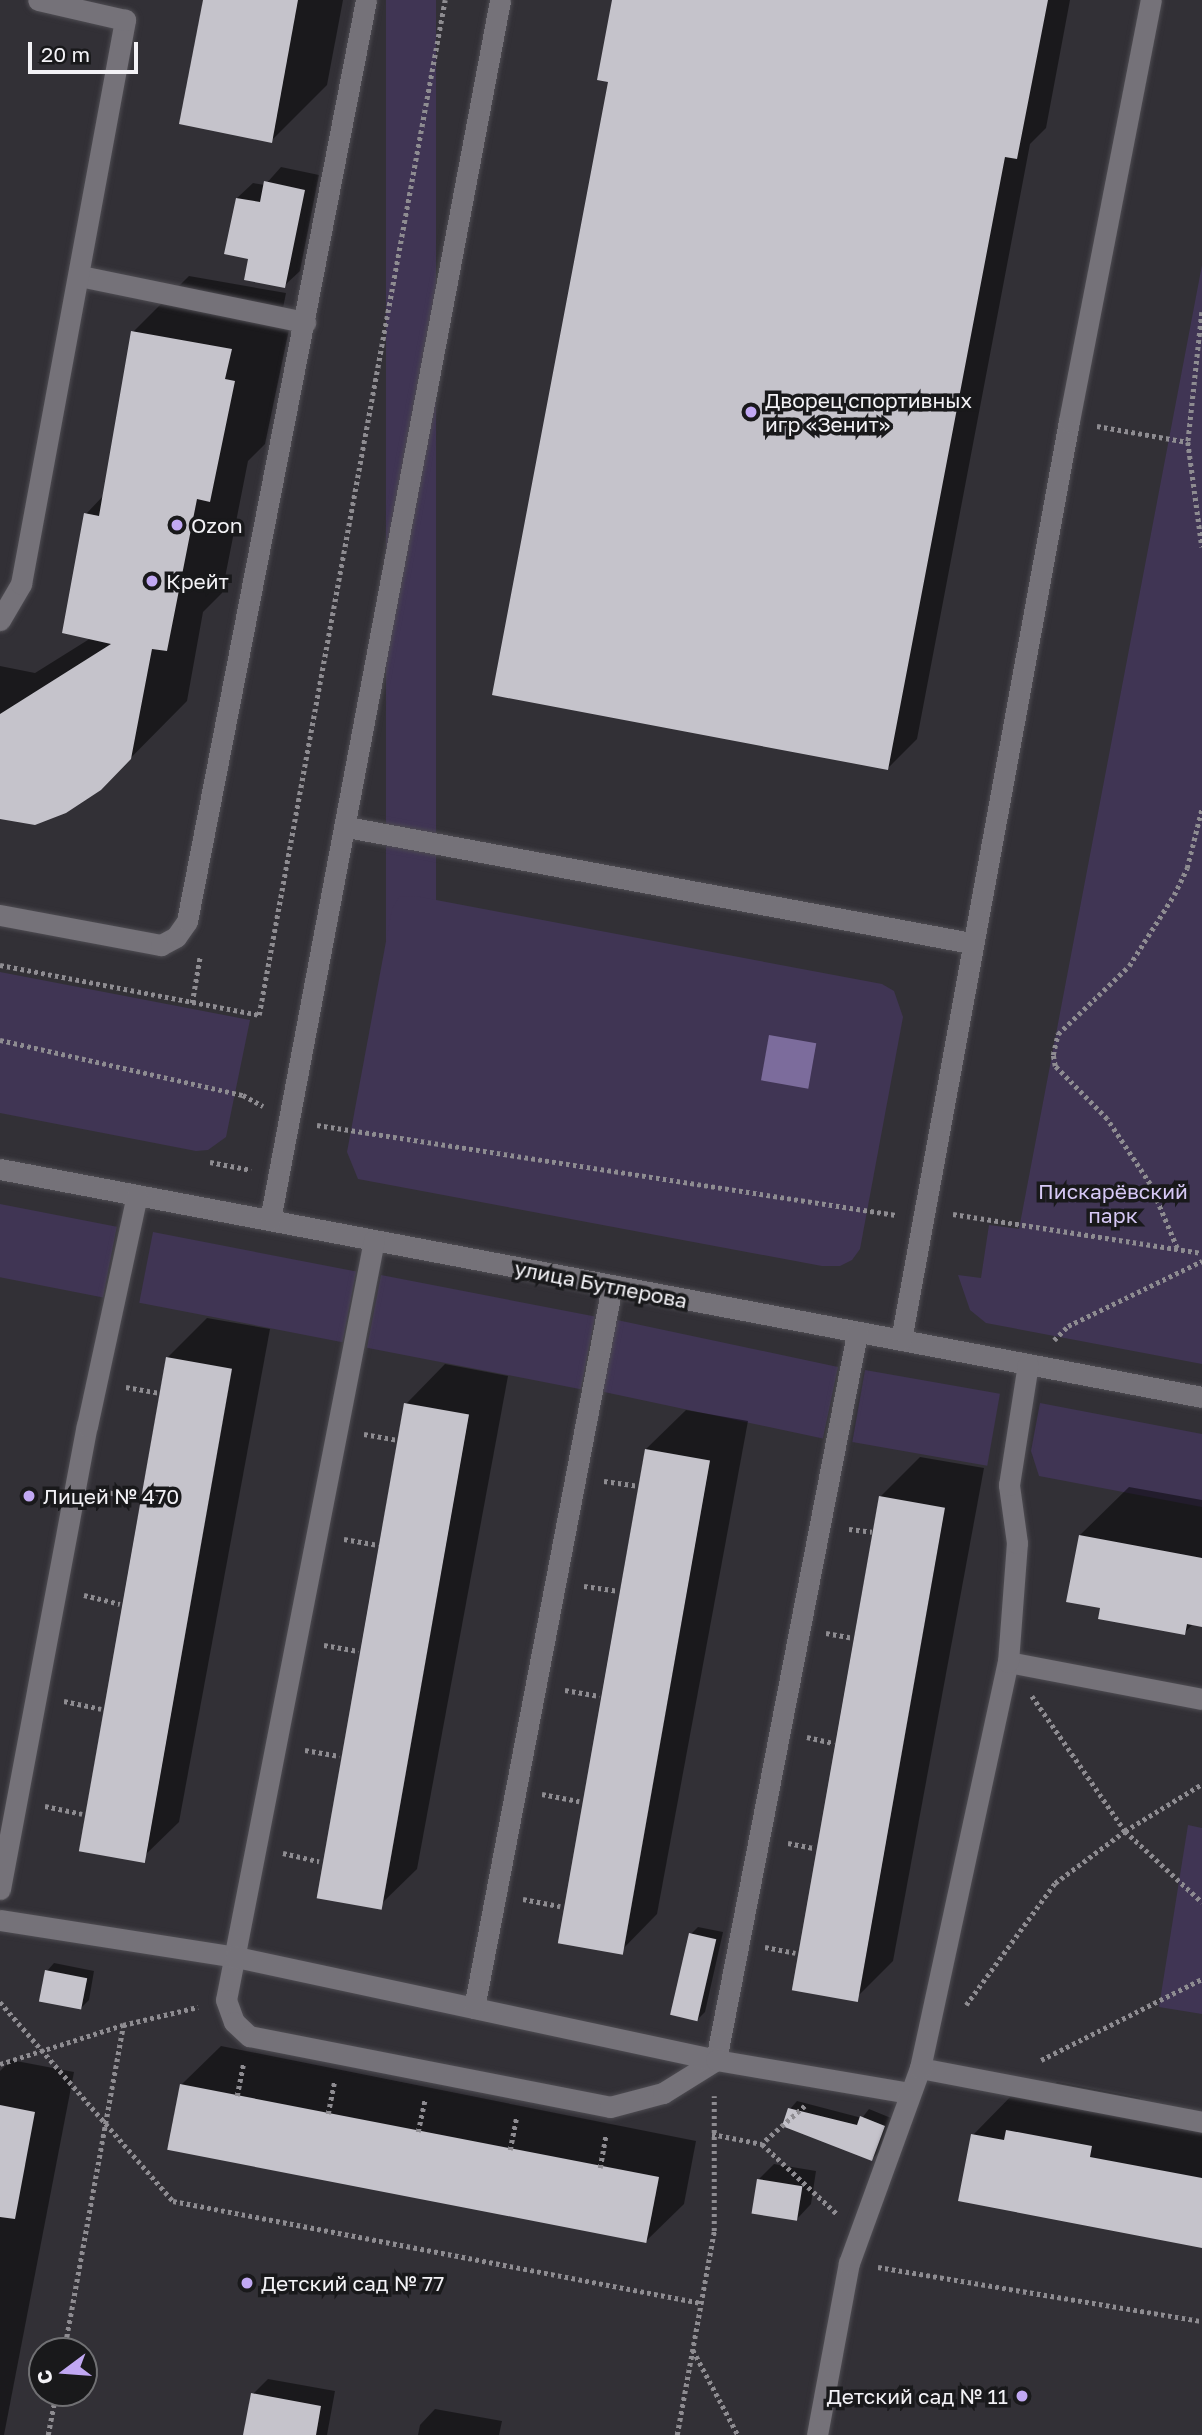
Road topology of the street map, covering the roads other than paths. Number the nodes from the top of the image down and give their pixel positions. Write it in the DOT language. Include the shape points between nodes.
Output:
graph roads {
  1 [pos="38,0"];
  2 [pos="366,0"];
  3 [pos="500,0"];
  4 [pos="1151,0"];
  5 [pos="127,10"];
  6 [pos="80,276"];
  7 [pos="305,322"];
  8 [pos="0,620"];
  9 [pos="347,827"];
  10 [pos="0,915"];
  11 [pos="971,943"];
  12 [pos="0,1169"];
  13 [pos="137,1195"];
  14 [pos="270,1220"];
  15 [pos="374,1240"];
  16 [pos="612,1286"];
  17 [pos="857,1333"];
  18 [pos="901,1340"];
  19 [pos="1028,1364"];
  20 [pos="1202,1397"];
  21 [pos="1008,1662"];
  22 [pos="1202,1699"];
  23 [pos="0,1889"];
  24 [pos="0,1920"];
  25 [pos="236,1957"];
  26 [pos="474,2008"];
  27 [pos="716,2060"];
  28 [pos="920,2068"];
  29 [pos="910,2093"];
  30 [pos="1202,2122"];
  31 [pos="817,2435"];
  1 -- 5 [label="street"];
  2 -- 7 [label="street"];
  3 -- 9 [label="street"];
  4 -- 11 [label="street"];
  5 -- 6 [label="street"];
  6 -- 7 [label="street"];
  6 -- 8 [label="street" via="21,584"];
  7 -- 10 [label="street" via="187,921 176,937 161,944"];
  9 -- 11 [label="street"];
  9 -- 14 [label="street"];
  11 -- 18 [label="street"];
  12 -- 13 [label="street, улица Бутлерова"];
  13 -- 14 [label="street, улица Бутлерова"];
  13 -- 23 [label="street"];
  14 -- 15 [label="street, улица Бутлерова"];
  15 -- 16 [label="street, улица Бутлерова"];
  15 -- 25 [label="street"];
  16 -- 17 [label="street, улица Бутлерова"];
  16 -- 26 [label="street"];
  17 -- 18 [label="street, улица Бутлерова"];
  17 -- 27 [label="street"];
  18 -- 19 [label="street, улица Бутлерова"];
  19 -- 20 [label="street, улица Бутлерова"];
  19 -- 21 [label="street" via="1009,1485 1017,1543"];
  21 -- 22 [label="street"];
  21 -- 28 [label="street"];
  24 -- 25 [label="street"];
  25 -- 26 [label="street"];
  25 -- 27 [label="street" via="226,2000 234,2022 249,2036 610,2107 663,2093"];
  26 -- 27 [label="street"];
  27 -- 29 [label="street"];
  28 -- 29 [label="street"];
  28 -- 30 [label="street"];
  29 -- 31 [label="street" via="849,2263"];
}
